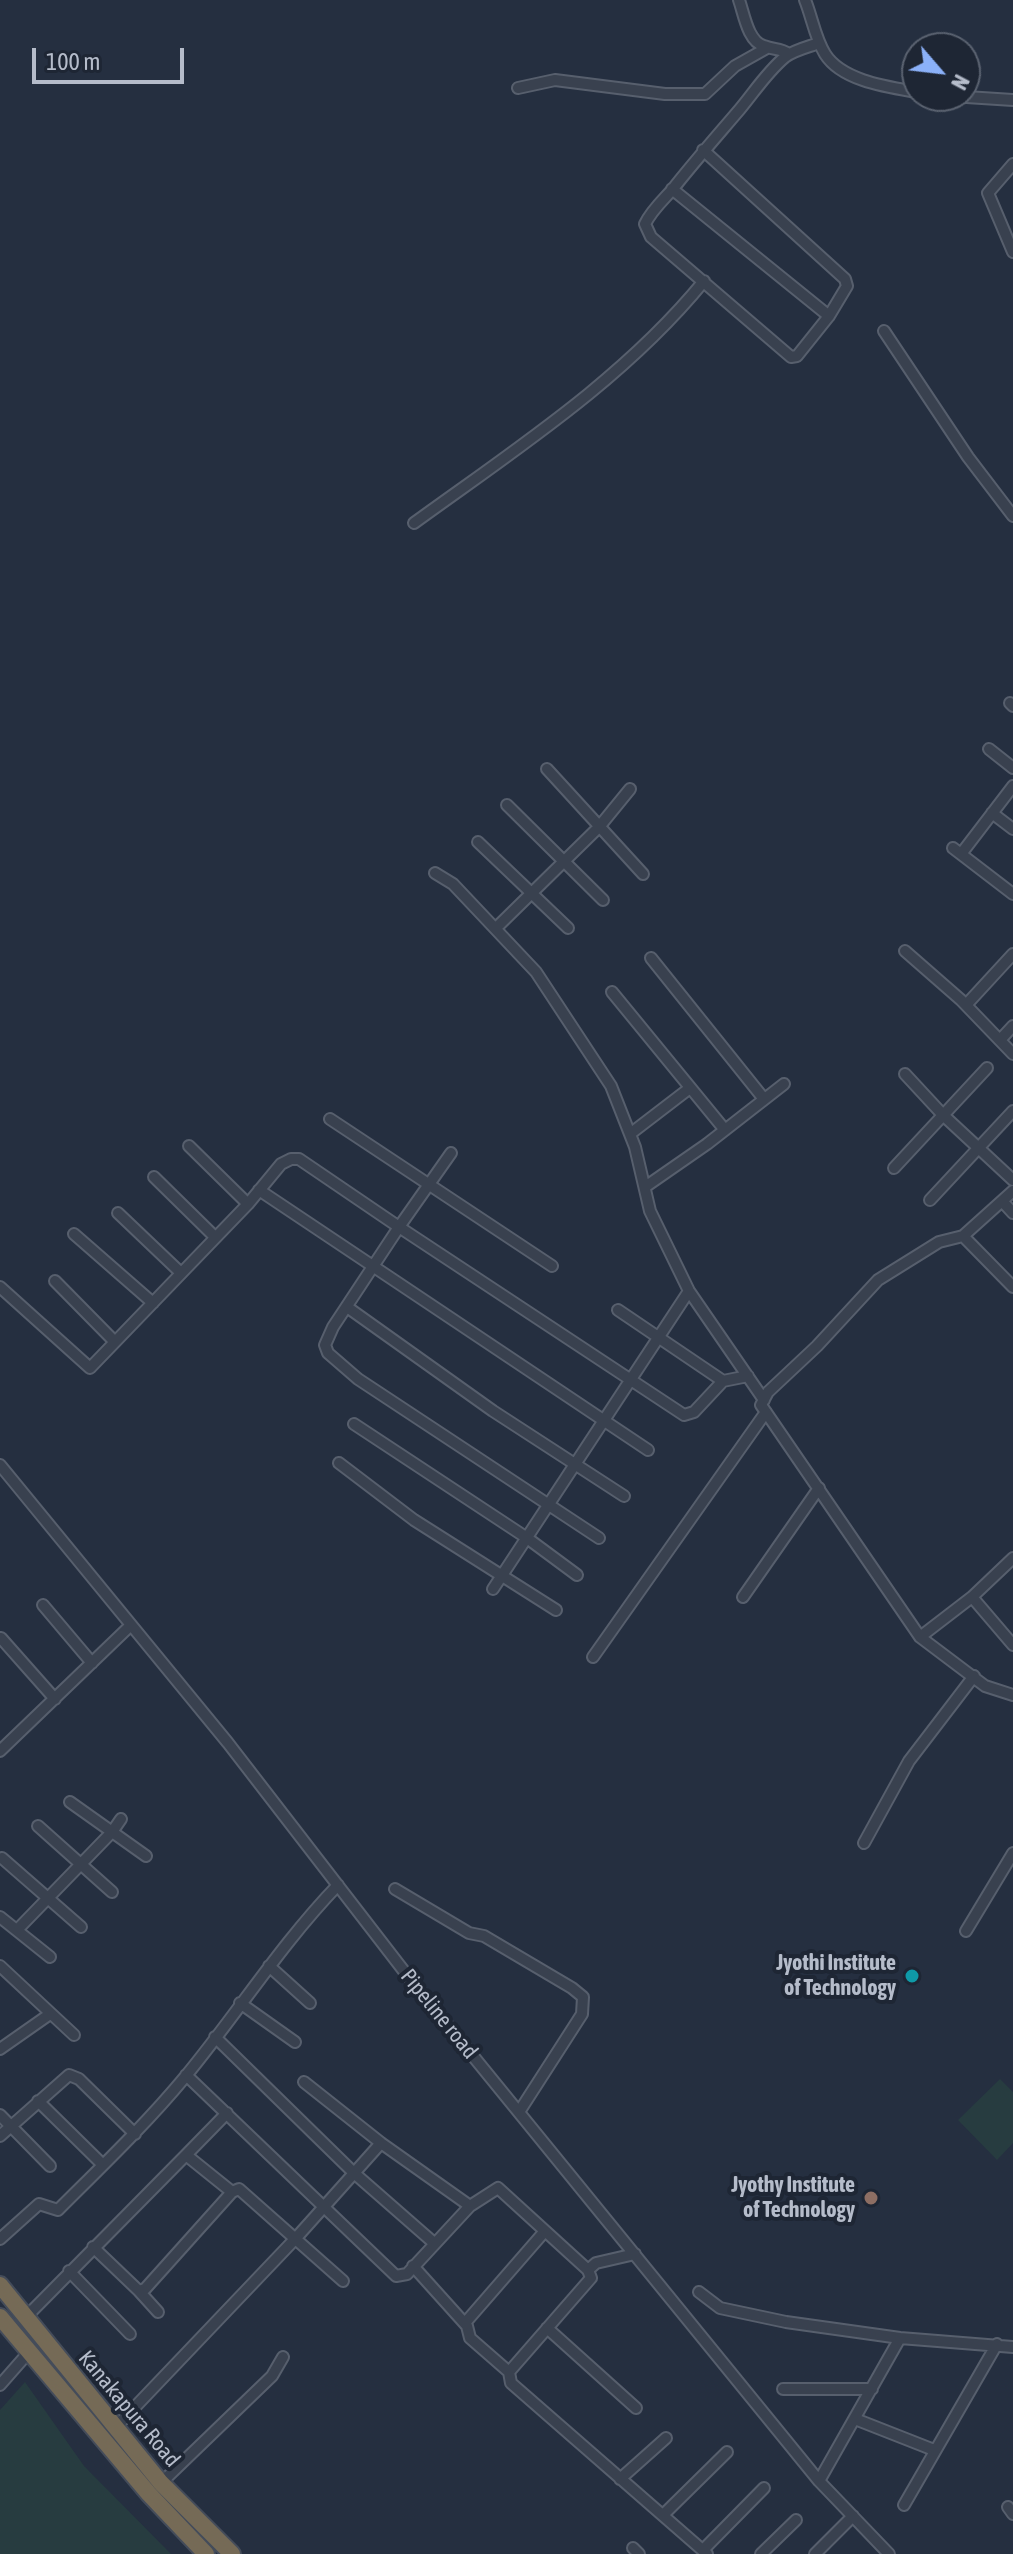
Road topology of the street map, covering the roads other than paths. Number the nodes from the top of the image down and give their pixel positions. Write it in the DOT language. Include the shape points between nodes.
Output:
graph roads {
  1 [pos="739,0"];
  2 [pos="805,0"];
  3 [pos="819,43"];
  4 [pos="767,48"];
  5 [pos="789,54"];
  6 [pos="518,88"];
  7 [pos="901,89"];
  8 [pos="981,98"];
  9 [pos="1013,100"];
  10 [pos="703,150"];
  11 [pos="1013,164"];
  12 [pos="672,189"];
  13 [pos="1013,252"];
  14 [pos="704,281"];
  15 [pos="829,316"];
  16 [pos="884,331"];
  17 [pos="1013,516"];
  18 [pos="414,523"];
  19 [pos="989,749"];
  20 [pos="1013,768"];
  21 [pos="547,769"];
  22 [pos="1013,786"];
  23 [pos="630,789"];
  24 [pos="507,805"];
  25 [pos="992,813"];
  26 [pos="599,827"];
  27 [pos="1013,829"];
  28 [pos="478,842"];
  29 [pos="562,862"];
  30 [pos="435,873"];
  31 [pos="643,874"];
  32 [pos="530,892"];
  33 [pos="1013,894"];
  34 [pos="603,900"];
  35 [pos="496,928"];
  36 [pos="568,928"];
  37 [pos="905,951"];
  38 [pos="1013,954"];
  39 [pos="651,958"];
  40 [pos="612,992"];
  41 [pos="966,1005"];
  42 [pos="1013,1026"];
  43 [pos="1000,1040"];
  44 [pos="1013,1054"];
  45 [pos="987,1068"];
  46 [pos="905,1074"];
  47 [pos="784,1084"];
  48 [pos="690,1088"];
  49 [pos="764,1099"];
  50 [pos="1013,1111"];
  51 [pos="943,1115"];
  52 [pos="330,1119"];
  53 [pos="725,1130"];
  54 [pos="630,1134"];
  55 [pos="189,1146"];
  56 [pos="979,1148"];
  57 [pos="451,1153"];
  58 [pos="894,1168"];
  59 [pos="154,1177"];
  60 [pos="1013,1180"];
  61 [pos="429,1184"];
  62 [pos="645,1187"];
  63 [pos="259,1190"];
  64 [pos="1013,1191"];
  65 [pos="930,1200"];
  66 [pos="1002,1201"];
  67 [pos="248,1204"];
  68 [pos="118,1213"];
  69 [pos="1013,1213"];
  70 [pos="399,1227"];
  71 [pos="74,1234"];
  72 [pos="963,1236"];
  73 [pos="215,1237"];
  74 [pos="552,1266"];
  75 [pos="374,1268"];
  76 [pos="181,1273"];
  77 [pos="55,1281"];
  78 [pos="0,1287"];
  79 [pos="1013,1287"];
  80 [pos="689,1291"];
  81 [pos="153,1303"];
  82 [pos="347,1307"];
  83 [pos="618,1310"];
  84 [pos="658,1339"];
  85 [pos="115,1342"];
  86 [pos="748,1376"];
  87 [pos="631,1380"];
  88 [pos="723,1381"];
  89 [pos="764,1400"];
  90 [pos="766,1412"];
  91 [pos="605,1421"];
  92 [pos="354,1424"];
  93 [pos="648,1450"];
  94 [pos="339,1463"];
  95 [pos="576,1464"];
  96 [pos="0,1465"];
  97 [pos="819,1488"];
  98 [pos="624,1496"];
  99 [pos="549,1505"];
  100 [pos="527,1538"];
  101 [pos="599,1538"];
  102 [pos="1013,1558"];
  103 [pos="577,1575"];
  104 [pos="501,1577"];
  105 [pos="493,1589"];
  106 [pos="743,1597"];
  107 [pos="972,1597"];
  108 [pos="43,1605"];
  109 [pos="556,1610"];
  110 [pos="130,1626"];
  111 [pos="920,1637"];
  112 [pos="1,1638"];
  113 [pos="1013,1645"];
  114 [pos="593,1657"];
  115 [pos="92,1663"];
  116 [pos="974,1676"];
  117 [pos="1013,1695"];
  118 [pos="55,1699"];
  119 [pos="0,1751"];
  120 [pos="70,1802"];
  121 [pos="121,1819"];
  122 [pos="38,1826"];
  123 [pos="112,1832"];
  124 [pos="864,1843"];
  125 [pos="1013,1853"];
  126 [pos="146,1856"];
  127 [pos="2,1858"];
  128 [pos="82,1863"];
  129 [pos="338,1885"];
  130 [pos="395,1889"];
  131 [pos="112,1892"];
  132 [pos="49,1897"];
  133 [pos="0,1917"];
  134 [pos="81,1927"];
  135 [pos="17,1930"];
  136 [pos="966,1931"];
  137 [pos="50,1957"];
  138 [pos="0,1966"];
  139 [pos="269,1966"];
  140 [pos="240,2003"];
  141 [pos="310,2003"];
  142 [pos="50,2014"];
  143 [pos="74,2035"];
  144 [pos="215,2037"];
  145 [pos="295,2042"];
  146 [pos="0,2049"];
  147 [pos="186,2075"];
  148 [pos="304,2082"];
  149 [pos="38,2101"];
  150 [pos="519,2112"];
  151 [pos="227,2113"];
  152 [pos="0,2115"];
  153 [pos="11,2126"];
  154 [pos="135,2134"];
  155 [pos="0,2136"];
  156 [pos="381,2143"];
  157 [pos="186,2155"];
  158 [pos="103,2165"];
  159 [pos="50,2166"];
  160 [pos="354,2173"];
  161 [pos="232,2192"];
  162 [pos="470,2206"];
  163 [pos="323,2208"];
  164 [pos="545,2231"];
  165 [pos="296,2238"];
  166 [pos="0,2239"];
  167 [pos="434,2243"];
  168 [pos="93,2247"];
  169 [pos="635,2254"];
  170 [pos="413,2266"];
  171 [pos="588,2270"];
  172 [pos="69,2271"];
  173 [pos="343,2281"];
  174 [pos="0,2285"];
  175 [pos="139,2291"];
  176 [pos="699,2292"];
  177 [pos="158,2312"];
  178 [pos="0,2317"];
  179 [pos="25,2318"];
  180 [pos="465,2323"];
  181 [pos="547,2328"];
  182 [pos="130,2334"];
  183 [pos="900,2338"];
  184 [pos="997,2344"];
  185 [pos="1013,2347"];
  186 [pos="29,2352"];
  187 [pos="283,2357"];
  188 [pos="509,2372"];
  189 [pos="0,2385"];
  190 [pos="783,2389"];
  191 [pos="872,2389"];
  192 [pos="636,2408"];
  193 [pos="855,2419"];
  194 [pos="115,2428"];
  195 [pos="666,2438"];
  196 [pos="934,2450"];
  197 [pos="727,2452"];
  198 [pos="620,2479"];
  199 [pos="819,2481"];
  200 [pos="161,2483"];
  201 [pos="764,2488"];
  202 [pos="904,2505"];
  203 [pos="663,2515"];
  204 [pos="853,2516"];
  205 [pos="796,2520"];
  206 [pos="705,2552"];
  207 [pos="887,2553"];
  208 [pos="206,2554"];
  209 [pos="232,2554"];
  210 [pos="761,2554"];
  211 [pos="815,2554"];
  1 -- 4 [label="street" via="754,39"];
  2 -- 3 [label="street"];
  3 -- 5 [label="street"];
  3 -- 7 [label="street" via="827,57 851,75"];
  4 -- 5 [label="street" via="779,47"];
  4 -- 6 [label="street" via="735,66 705,94 555,80"];
  5 -- 10 [label="street"];
  8 -- 9 [label="street"];
  10 -- 12 [label="street"];
  10 -- 15 [label="street" via="845,279 847,286"];
  11 -- 13 [label="street" via="988,193"];
  12 -- 14 [label="street" via="647,220 646,231"];
  12 -- 15 [label="street"];
  14 -- 15 [label="street" via="791,357"];
  14 -- 18 [label="street" via="587,397"];
  16 -- 17 [label="street"];
  19 -- 20 [label="street"];
  21 -- 26 [label="street"];
  22 -- 25 [label="street"];
  23 -- 26 [label="street"];
  24 -- 29 [label="street"];
  25 -- 27 [label="street"];
  25 -- 33 [label="street" via="957,851"];
  26 -- 29 [label="street"];
  26 -- 31 [label="street"];
  28 -- 32 [label="street"];
  29 -- 32 [label="street"];
  29 -- 34 [label="street"];
  30 -- 35 [label="street"];
  32 -- 35 [label="street"];
  32 -- 36 [label="street"];
  35 -- 54 [label="street" via="536,972 611,1086"];
  37 -- 41 [label="street"];
  38 -- 41 [label="street"];
  39 -- 49 [label="street"];
  40 -- 48 [label="street"];
  41 -- 43 [label="street"];
  42 -- 43 [label="street"];
  43 -- 44 [label="street"];
  45 -- 51 [label="street"];
  46 -- 51 [label="street"];
  47 -- 49 [label="street"];
  48 -- 53 [label="street"];
  48 -- 54 [label="street"];
  49 -- 53 [label="street"];
  50 -- 56 [label="street"];
  51 -- 56 [label="street"];
  51 -- 58 [label="street"];
  52 -- 61 [label="street"];
  53 -- 62 [label="street"];
  54 -- 62 [label="street"];
  55 -- 67 [label="street"];
  56 -- 60 [label="street"];
  56 -- 65 [label="street"];
  57 -- 61 [label="street"];
  59 -- 73 [label="street"];
  61 -- 70 [label="street"];
  61 -- 74 [label="street"];
  62 -- 80 [label="street" via="650,1211"];
  63 -- 67 [label="street"];
  63 -- 70 [label="street" via="281,1164 299,1159"];
  63 -- 75 [label="street"];
  64 -- 66 [label="street"];
  66 -- 69 [label="street"];
  66 -- 72 [label="street"];
  67 -- 73 [label="street"];
  68 -- 76 [label="street"];
  70 -- 75 [label="street"];
  70 -- 87 [label="street"];
  71 -- 81 [label="street"];
  72 -- 79 [label="street"];
  72 -- 89 [label="street" via="939,1242 878,1280"];
  73 -- 76 [label="street"];
  75 -- 82 [label="street"];
  75 -- 91 [label="street"];
  76 -- 81 [label="street"];
  77 -- 85 [label="street"];
  78 -- 85 [label="street" via="90,1368"];
  80 -- 84 [label="street"];
  80 -- 86 [label="street"];
  81 -- 85 [label="street"];
  82 -- 95 [label="street"];
  82 -- 99 [label="street" via="325,1345 328,1353 358,1379"];
  83 -- 84 [label="street"];
  84 -- 87 [label="street"];
  84 -- 88 [label="street"];
  86 -- 88 [label="street"];
  86 -- 89 [label="street"];
  87 -- 88 [label="street" via="688,1415"];
  87 -- 91 [label="street"];
  89 -- 90 [label="street"];
  90 -- 97 [label="street"];
  90 -- 114 [label="street"];
  91 -- 93 [label="street"];
  91 -- 95 [label="street"];
  92 -- 100 [label="street"];
  94 -- 104 [label="street"];
  95 -- 98 [label="street"];
  95 -- 99 [label="street"];
  96 -- 110 [label="street, Pipeline road"];
  97 -- 106 [label="street"];
  97 -- 111 [label="street"];
  99 -- 100 [label="street"];
  99 -- 101 [label="street"];
  100 -- 103 [label="street"];
  100 -- 104 [label="street"];
  102 -- 107 [label="street"];
  104 -- 105 [label="street"];
  104 -- 109 [label="street"];
  107 -- 111 [label="street"];
  107 -- 113 [label="street"];
  108 -- 115 [label="street"];
  110 -- 115 [label="street"];
  110 -- 129 [label="street, Pipeline road"];
  111 -- 116 [label="street"];
  112 -- 118 [label="street"];
  115 -- 118 [label="street"];
  116 -- 117 [label="street" via="985,1686"];
  116 -- 124 [label="street" via="909,1761"];
  118 -- 119 [label="street"];
  120 -- 123 [label="street"];
  121 -- 123 [label="street"];
  122 -- 128 [label="street"];
  123 -- 126 [label="street"];
  123 -- 128 [label="street"];
  125 -- 136 [label="street"];
  127 -- 132 [label="street"];
  128 -- 131 [label="street"];
  128 -- 132 [label="street"];
  129 -- 139 [label="street"];
  129 -- 150 [label="street, Pipeline road"];
  130 -- 150 [label="street" via="583,1997 582,2014"];
  132 -- 134 [label="street"];
  132 -- 135 [label="street"];
  133 -- 135 [label="street"];
  135 -- 137 [label="street"];
  138 -- 142 [label="street"];
  139 -- 140 [label="street"];
  139 -- 141 [label="street"];
  140 -- 144 [label="street"];
  140 -- 145 [label="street"];
  142 -- 143 [label="street"];
  142 -- 146 [label="street"];
  144 -- 147 [label="street"];
  144 -- 160 [label="street"];
  147 -- 151 [label="street"];
  147 -- 154 [label="street"];
  148 -- 156 [label="street"];
  149 -- 153 [label="street"];
  149 -- 154 [label="street" via="74,2076"];
  149 -- 158 [label="street"];
  150 -- 169 [label="street, Pipeline road"];
  151 -- 157 [label="street"];
  151 -- 163 [label="street"];
  152 -- 153 [label="street"];
  153 -- 155 [label="street"];
  153 -- 159 [label="street"];
  154 -- 158 [label="street"];
  156 -- 160 [label="street"];
  156 -- 162 [label="street"];
  157 -- 161 [label="street"];
  157 -- 168 [label="street"];
  158 -- 166 [label="street" via="58,2210 39,2204"];
  160 -- 163 [label="street"];
  160 -- 167 [label="street"];
  161 -- 165 [label="street" via="245,2191"];
  161 -- 175 [label="street"];
  162 -- 164 [label="street" via="498,2188"];
  162 -- 167 [label="street"];
  163 -- 165 [label="street"];
  163 -- 170 [label="street" via="396,2276"];
  164 -- 171 [label="street"];
  164 -- 180 [label="street"];
  165 -- 173 [label="street"];
  165 -- 194 [label="street"];
  167 -- 170 [label="street"];
  168 -- 172 [label="street"];
  168 -- 175 [label="street"];
  169 -- 171 [label="street" via="596,2263"];
  169 -- 199 [label="street, Pipeline road"];
  170 -- 180 [label="street"];
  171 -- 181 [label="street" via="591,2278"];
  172 -- 179 [label="street"];
  172 -- 182 [label="street"];
  174 -- 179 [label="highway, Kanakapura Road"];
  175 -- 177 [label="street"];
  176 -- 183 [label="street" via="720,2308"];
  178 -- 186 [label="highway, Kanakapura Road"];
  179 -- 194 [label="highway, Kanakapura Road"];
  180 -- 188 [label="street" via="470,2338"];
  181 -- 188 [label="street"];
  181 -- 192 [label="street"];
  183 -- 184 [label="street"];
  183 -- 191 [label="street"];
  184 -- 185 [label="street"];
  184 -- 196 [label="street"];
  186 -- 189 [label="street"];
  186 -- 208 [label="highway, Kanakapura Road"];
  187 -- 200 [label="street" via="266,2382"];
  188 -- 198 [label="street" via="511,2383"];
  190 -- 191 [label="street"];
  191 -- 193 [label="street"];
  193 -- 196 [label="street"];
  193 -- 199 [label="street"];
  194 -- 200 [label="highway, Kanakapura Road"];
  195 -- 198 [label="street"];
  196 -- 202 [label="street"];
  197 -- 203 [label="street"];
  198 -- 203 [label="street"];
  199 -- 204 [label="street, Pipeline road"];
  200 -- 209 [label="highway, Kanakapura Road"];
  201 -- 206 [label="street"];
  203 -- 206 [label="street"];
  204 -- 207 [label="street, Pipeline road"];
  204 -- 211 [label="street"];
  205 -- 210 [label="street"];
}
